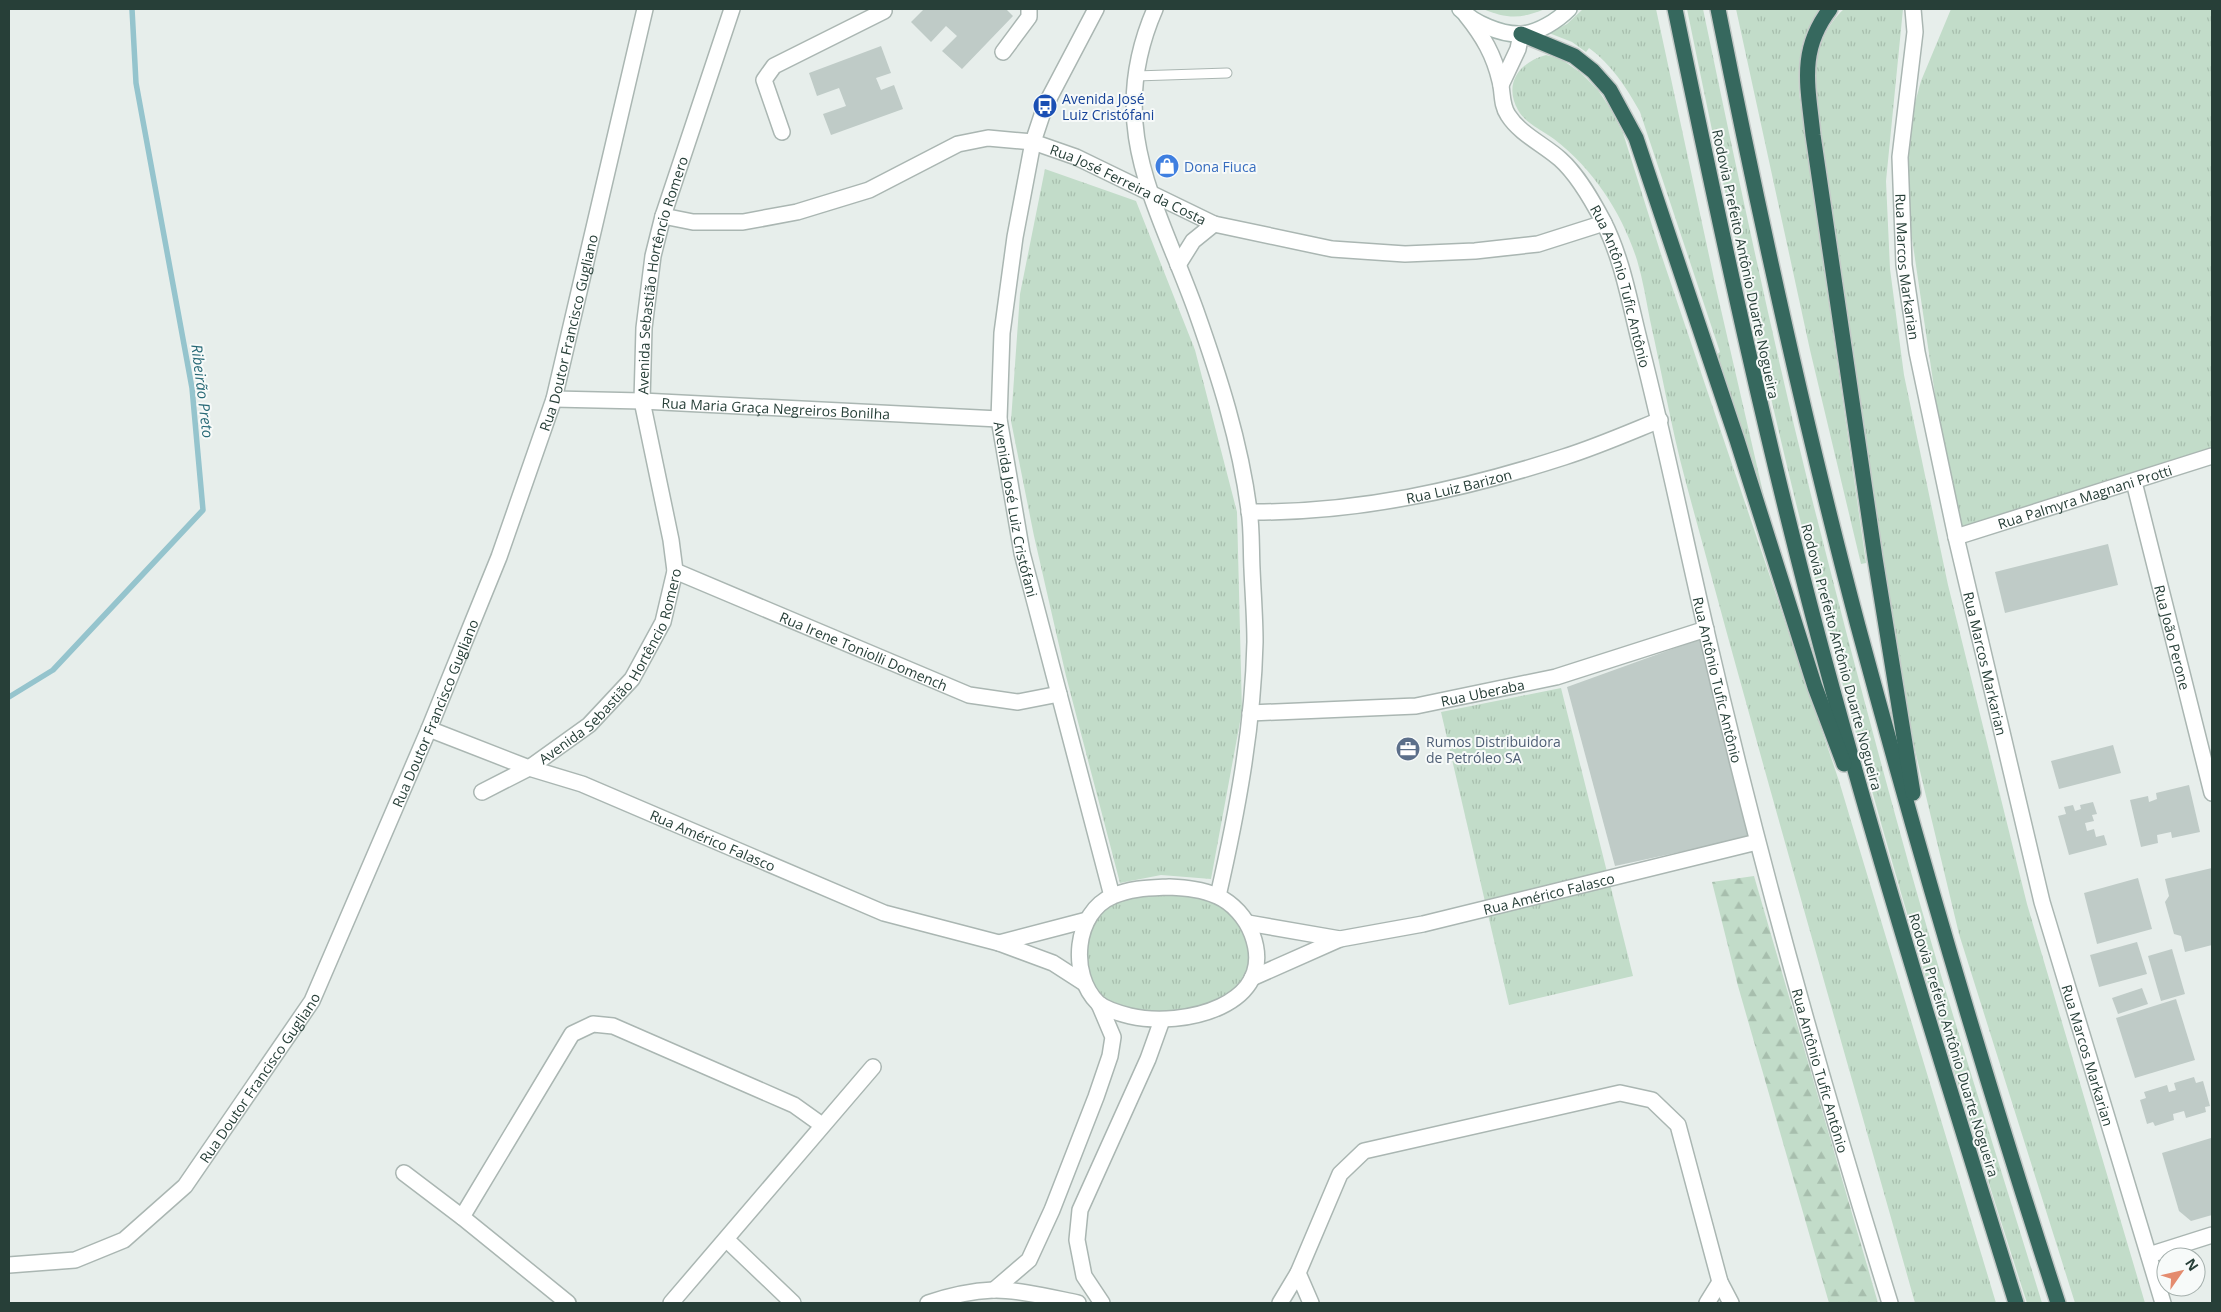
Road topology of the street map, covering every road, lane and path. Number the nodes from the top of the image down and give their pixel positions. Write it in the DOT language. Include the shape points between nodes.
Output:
graph roads {
  1 [pos="645,9"];
  2 [pos="732,9"];
  3 [pos="884,9"];
  4 [pos="1029,9"];
  5 [pos="1096,9"];
  6 [pos="1156,9"];
  7 [pos="1569,9"];
  8 [pos="1675,9"];
  9 [pos="1718,9"];
  10 [pos="1830,9"];
  11 [pos="1914,9"];
  12 [pos="1462,10"];
  13 [pos="1521,34"];
  14 [pos="1003,52"];
  15 [pos="1228,73"];
  16 [pos="1136,76"];
  17 [pos="1501,85"];
  18 [pos="782,132"];
  19 [pos="1033,142"];
  20 [pos="1150,193"];
  21 [pos="663,216"];
  22 [pos="1604,222"];
  23 [pos="1214,224"];
  24 [pos="1178,265"];
  25 [pos="554,399"];
  26 [pos="642,401"];
  27 [pos="999,419"];
  28 [pos="1660,420"];
  29 [pos="2212,456"];
  30 [pos="2134,482"];
  31 [pos="1250,512"];
  32 [pos="1956,537"];
  33 [pos="675,571"];
  34 [pos="1706,629"];
  35 [pos="1059,694"];
  36 [pos="1250,713"];
  37 [pos="429,729"];
  38 [pos="529,768"];
  39 [pos="482,792"];
  40 [pos="2212,793"];
  41 [pos="1757,842"];
  42 [pos="1926,871"];
  43 [pos="1886,876"];
  44 [pos="1112,896"];
  45 [pos="1218,896"];
  46 [pos="1087,920"];
  47 [pos="1248,923"];
  48 [pos="1340,939"];
  49 [pos="999,943"];
  50 [pos="1252,978"];
  51 [pos="1084,984"];
  52 [pos="1099,1004"];
  53 [pos="1162,1020"];
  54 [pos="873,1067"];
  55 [pos="822,1125"];
  56 [pos="404,1172"];
  57 [pos="1062,1185"];
  58 [pos="1087,1196"];
  59 [pos="462,1216"];
  60 [pos="2212,1234"];
  61 [pos="726,1240"];
  62 [pos="2149,1255"];
  63 [pos="9,1265"];
  64 [pos="1298,1273"];
  65 [pos="1720,1282"];
  66 [pos="994,1290"];
  67 [pos="568,1303"];
  68 [pos="671,1303"];
  69 [pos="793,1303"];
  70 [pos="928,1303"];
  71 [pos="1078,1303"];
  72 [pos="1102,1303"];
  73 [pos="1280,1303"];
  74 [pos="1311,1303"];
  75 [pos="1707,1303"];
  76 [pos="1731,1303"];
  77 [pos="1890,1303"];
  78 [pos="2016,1303"];
  79 [pos="2058,1303"];
  80 [pos="2163,1303"];
  1 -- 25 [label="street, Rua Doutor Francisco Gugliano"];
  2 -- 21 [label="street, Avenida Sebastião Hortêncio Romero"];
  3 -- 18 [label="street" via="774,66 767,73 764,80"];
  4 -- 14 [label="street" via="1029,17"];
  5 -- 19 [label="street, Avenida José Luiz Cristófani" via="1045,106"];
  6 -- 16 [label="street" via="1147,29"];
  7 -- 13 [label="street" via="1548,24"];
  8 -- 43 [label="highway, Rodovia Prefeito Antônio Duarte Nogueira" via="1760,404 1832,689"];
  9 -- 42 [label="highway, Rodovia Prefeito Antônio Duarte Nogueira" via="1747,155 1818,464"];
  10 -- 42 [label="highway" via="1817,28 1806,68 1813,135 1875,558"];
  11 -- 32 [label="street, Rua Marcos Markarian" via="1915,32 1900,157 1904,265 1917,352"];
  12 -- 13 [label="street" via="1494,29"];
  12 -- 17 [label="street, Rua Antônio Tufic Antônio" via="1484,38 1495,60"];
  13 -- 17 [label="street" via="1518,49"];
  13 -- 43 [label="highway" via="1574,56 1593,71 1610,90 1636,138 1816,687"];
  15 -- 16 [label="lane"];
  16 -- 20 [label="street" via="1133,112 1140,162"];
  17 -- 22 [label="street, Rua Antônio Tufic Antônio" via="1509,117 1562,160"];
  19 -- 20 [label="street, Rua José Ferreira da Costa" via="1076,157"];
  19 -- 21 [label="street, Rua José Ferreira da Costa" via="988,138 958,144 869,190 797,212 743,222 693,222"];
  19 -- 27 [label="street, Avenida José Luiz Cristófani" via="1015,237 1002,333"];
  20 -- 23 [label="street, Rua José Ferreira da Costa"];
  20 -- 24 [label="street"];
  21 -- 26 [label="street, Avenida Sebastião Hortêncio Romero" via="652,256 644,328"];
  22 -- 23 [label="street, Rua José Ferreira da Costa" via="1538,244 1405,254 1332,249"];
  22 -- 28 [label="street, Rua Antônio Tufic Antônio" via="1619,258"];
  23 -- 24 [label="street" via="1193,241"];
  24 -- 31 [label="street" via="1228,408"];
  25 -- 26 [label="street, Rua Maria Graça Negreiros Bonilha"];
  25 -- 37 [label="street, Rua Doutor Francisco Gugliano" via="499,558"];
  26 -- 27 [label="street, Rua Maria Graça Negreiros Bonilha"];
  26 -- 33 [label="street, Avenida Sebastião Hortêncio Romero"];
  27 -- 35 [label="street, Avenida José Luiz Cristófani" via="1022,553"];
  28 -- 31 [label="street, Rua Luiz Barizon" via="1565,457 1459,488 1363,506 1290,513"];
  28 -- 34 [label="street, Rua Antônio Tufic Antônio"];
  29 -- 30 [label="street, Rua Palmyra Magnani Protti"];
  30 -- 32 [label="street, Rua Palmyra Magnani Protti"];
  30 -- 40 [label="street, Rua João Perone"];
  31 -- 36 [label="street" via="1255,642"];
  32 -- 62 [label="street, Rua Marcos Markarian" via="2042,902"];
  33 -- 35 [label="street, Rua Irene Toniolli Domench" via="969,695 1018,702"];
  33 -- 38 [label="street, Avenida Sebastião Hortêncio Romero" via="663,622 632,679 589,725"];
  34 -- 36 [label="street, Rua Uberaba" via="1556,677 1416,706"];
  34 -- 41 [label="street, Rua Antônio Tufic Antônio"];
  35 -- 44 [label="street, Avenida José Luiz Cristófani"];
  36 -- 45 [label="street"];
  37 -- 38 [label="street, Rua Américo Falasco"];
  37 -- 63 [label="street, Rua Doutor Francisco Gugliano" via="312,1001 185,1186 124,1240 75,1260"];
  38 -- 39 [label="street, Avenida Sebastião Hortêncio Romero"];
  38 -- 49 [label="street, Rua Américo Falasco" via="582,784 884,913"];
  41 -- 48 [label="street, Rua Américo Falasco" via="1423,924"];
  41 -- 77 [label="street, Rua Antônio Tufic Antônio"];
  42 -- 79 [label="highway, Rodovia Prefeito Antônio Duarte Nogueira" via="2004,1137"];
  43 -- 78 [label="highway, Rodovia Prefeito Antônio Duarte Nogueira"];
  44 -- 45 [label="street" via="1139,888 1169,886"];
  44 -- 46 [label="street" via="1093,910"];
  45 -- 47 [label="street" via="1235,907"];
  46 -- 49 [label="street, Rua Américo Falasco"];
  46 -- 51 [label="street" via="1079,947"];
  47 -- 48 [label="street, Rua Américo Falasco"];
  47 -- 50 [label="street" via="1256,945 1257,964"];
  48 -- 50 [label="street, Rua Américo Falasco"];
  49 -- 51 [label="street, Rua Américo Falasco" via="1053,963"];
  50 -- 53 [label="street" via="1237,998 1221,1008 1189,1018"];
  51 -- 52 [label="street"];
  52 -- 53 [label="street" via="1129,1016"];
  52 -- 57 [label="street" via="1114,1037 1110,1056"];
  53 -- 58 [label="street"];
  54 -- 55 [label="street"];
  55 -- 59 [label="street" via="794,1105 613,1026 593,1024 572,1034"];
  55 -- 61 [label="street"];
  56 -- 59 [label="street"];
  57 -- 58 [label="street"];
  57 -- 66 [label="street" via="1029,1260"];
  58 -- 72 [label="street" via="1080,1210 1077,1240 1084,1276"];
  59 -- 67 [label="street"];
  60 -- 62 [label="street"];
  61 -- 68 [label="street"];
  61 -- 69 [label="street"];
  62 -- 80 [label="street, Rua Marcos Markarian"];
  64 -- 65 [label="street" via="1340,1174 1364,1151 1620,1093 1652,1100 1678,1125"];
  64 -- 73 [label="street"];
  64 -- 74 [label="street"];
  65 -- 75 [label="street"];
  65 -- 76 [label="street"];
  66 -- 70 [label="street" via="950,1296"];
  66 -- 71 [label="street"];
}
